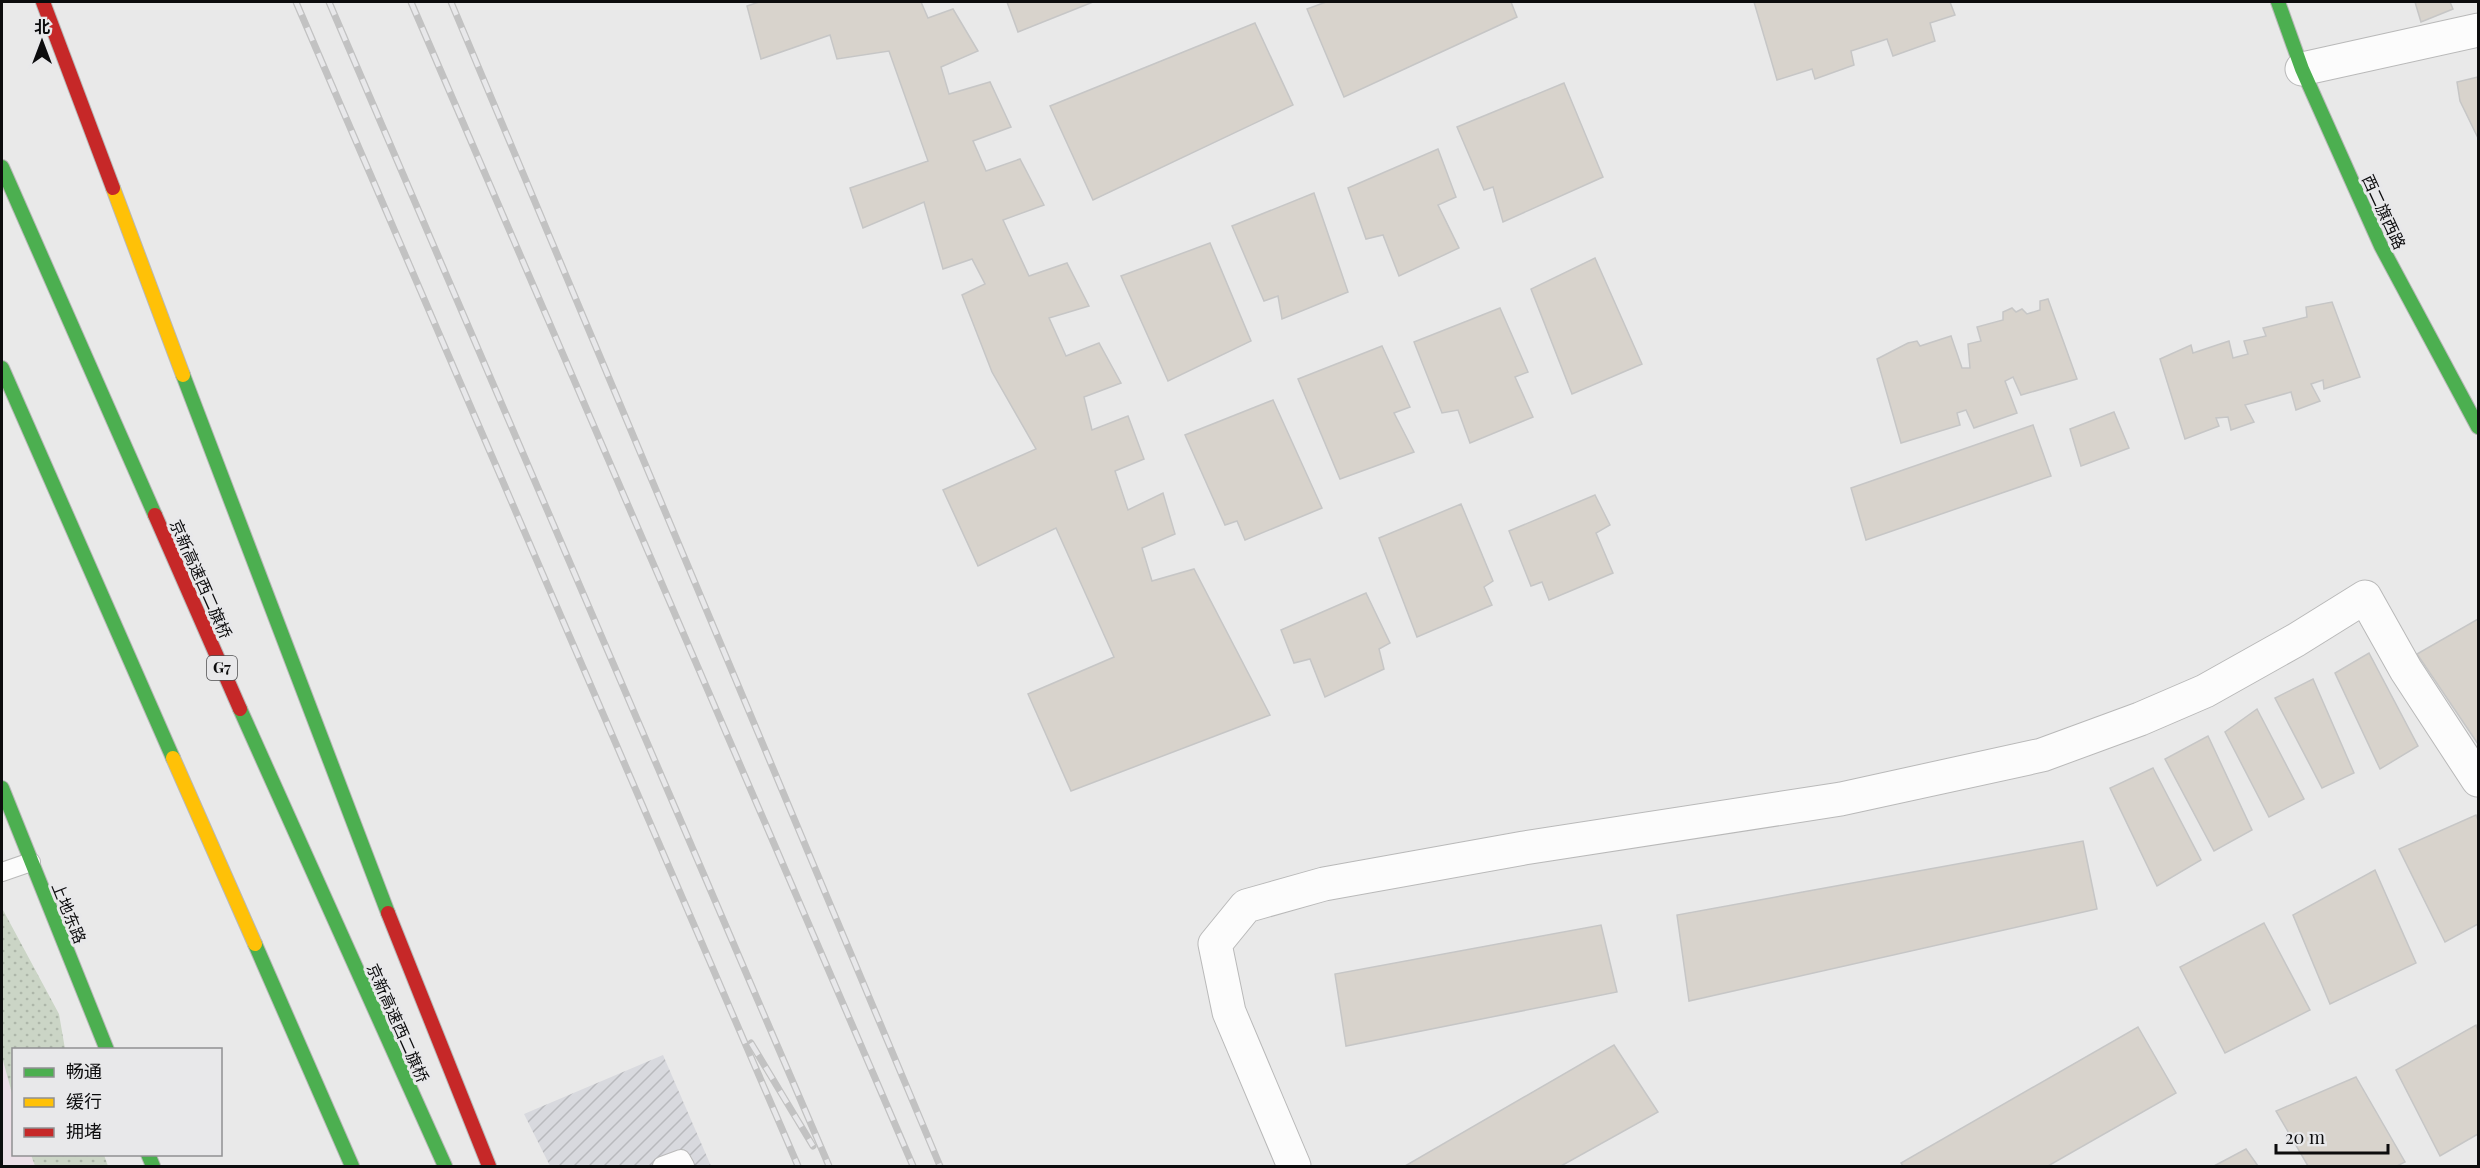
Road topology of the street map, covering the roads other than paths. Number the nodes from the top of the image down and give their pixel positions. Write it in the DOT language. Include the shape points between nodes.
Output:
graph roads {
  1 [pos="43,2"];
  2 [pos="2278,2"];
  3 [pos="2478,30"];
  4 [pos="2302,69"];
  5 [pos="2,167"];
  6 [pos="2,368"];
  7 [pos="2478,428"];
  8 [pos="2478,780"];
  9 [pos="2,789"];
  10 [pos="31,862"];
  11 [pos="2,872"];
  12 [pos="106,1048"];
  13 [pos="352,1167"];
  14 [pos="445,1167"];
  15 [pos="489,1167"];
  16 [pos="662,1167"];
  17 [pos="685,1167"];
  18 [pos="1294,1167"];
  1 -- 15 [label="main road" via="359,842"];
  2 -- 4 [label="main road, 西二旗西路"];
  3 -- 4 [label="street"];
  4 -- 7 [label="main road, 西二旗西路" via="2381,246"];
  5 -- 14 [label="main road, 京新高速西二旗桥 / G7"];
  6 -- 13 [label="main road"];
  8 -- 18 [label="street" via="2406,670 2365,597 2205,691 2042,755 1841,799 1524,848 1324,884 1246,906 1215,944 1229,1012"];
  9 -- 10 [label="main road, 上地东路"];
  10 -- 11 [label="lane"];
  10 -- 12 [label="main road, 上地东路"];
  16 -- 17 [label="lane" via="681,1159"];
}
